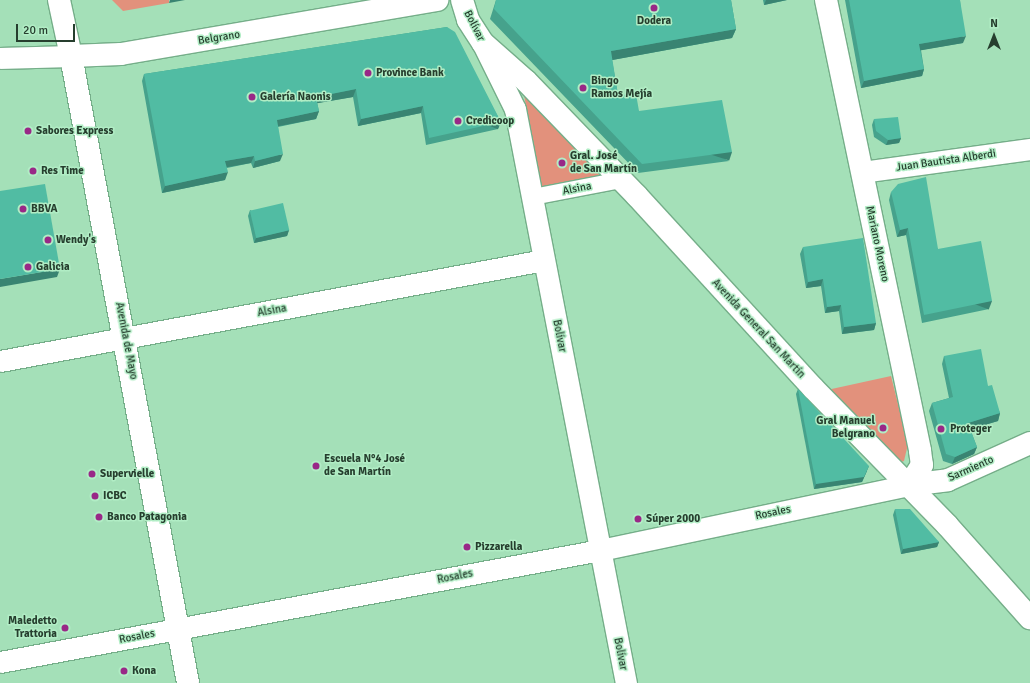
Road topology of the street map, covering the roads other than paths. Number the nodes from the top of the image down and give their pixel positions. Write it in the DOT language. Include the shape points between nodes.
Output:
graph roads {
  1 [pos="59,0"];
  2 [pos="437,0"];
  3 [pos="462,0"];
  4 [pos="826,0"];
  5 [pos="483,44"];
  6 [pos="71,56"];
  7 [pos="0,58"];
  8 [pos="1030,149"];
  9 [pos="862,172"];
  10 [pos="621,180"];
  11 [pos="533,197"];
  12 [pos="544,260"];
  13 [pos="126,337"];
  14 [pos="0,361"];
  15 [pos="1030,442"];
  16 [pos="909,485"];
  17 [pos="600,550"];
  18 [pos="1030,618"];
  19 [pos="178,629"];
  20 [pos="0,662"];
  21 [pos="188,683"];
  22 [pos="626,683"];
  1 -- 6 [label="street, Avenida de Mayo"];
  2 -- 6 [label="street, Belgrano" via="121,54"];
  3 -- 5 [label="street, Bolívar" via="468,20"];
  4 -- 9 [label="street, Mariano Moreno"];
  5 -- 10 [label="street, Avenida General San Martín" via="526,81"];
  5 -- 11 [label="street, Bolívar" via="515,109"];
  6 -- 7 [label="street, Belgrano"];
  6 -- 13 [label="street, Avenida de Mayo"];
  8 -- 9 [label="street, Juan Bautista Alberdi"];
  9 -- 16 [label="street, Mariano Moreno" via="920,451 922,465"];
  10 -- 11 [label="street, Alsina"];
  10 -- 16 [label="street, Avenida General San Martín" via="812,388"];
  11 -- 12 [label="street, Bolívar"];
  12 -- 13 [label="street, Alsina"];
  12 -- 17 [label="street, Bolívar"];
  13 -- 14 [label="street, Alsina"];
  13 -- 19 [label="street, Avenida de Mayo"];
  15 -- 16 [label="street, Sarmiento" via="948,480"];
  16 -- 17 [label="street, Rosales"];
  16 -- 18 [label="street, Avenida General San Martín"];
  17 -- 19 [label="street, Rosales"];
  17 -- 22 [label="street, Bolívar"];
  19 -- 20 [label="street, Rosales"];
  19 -- 21 [label="street, Avenida de Mayo"];
}
